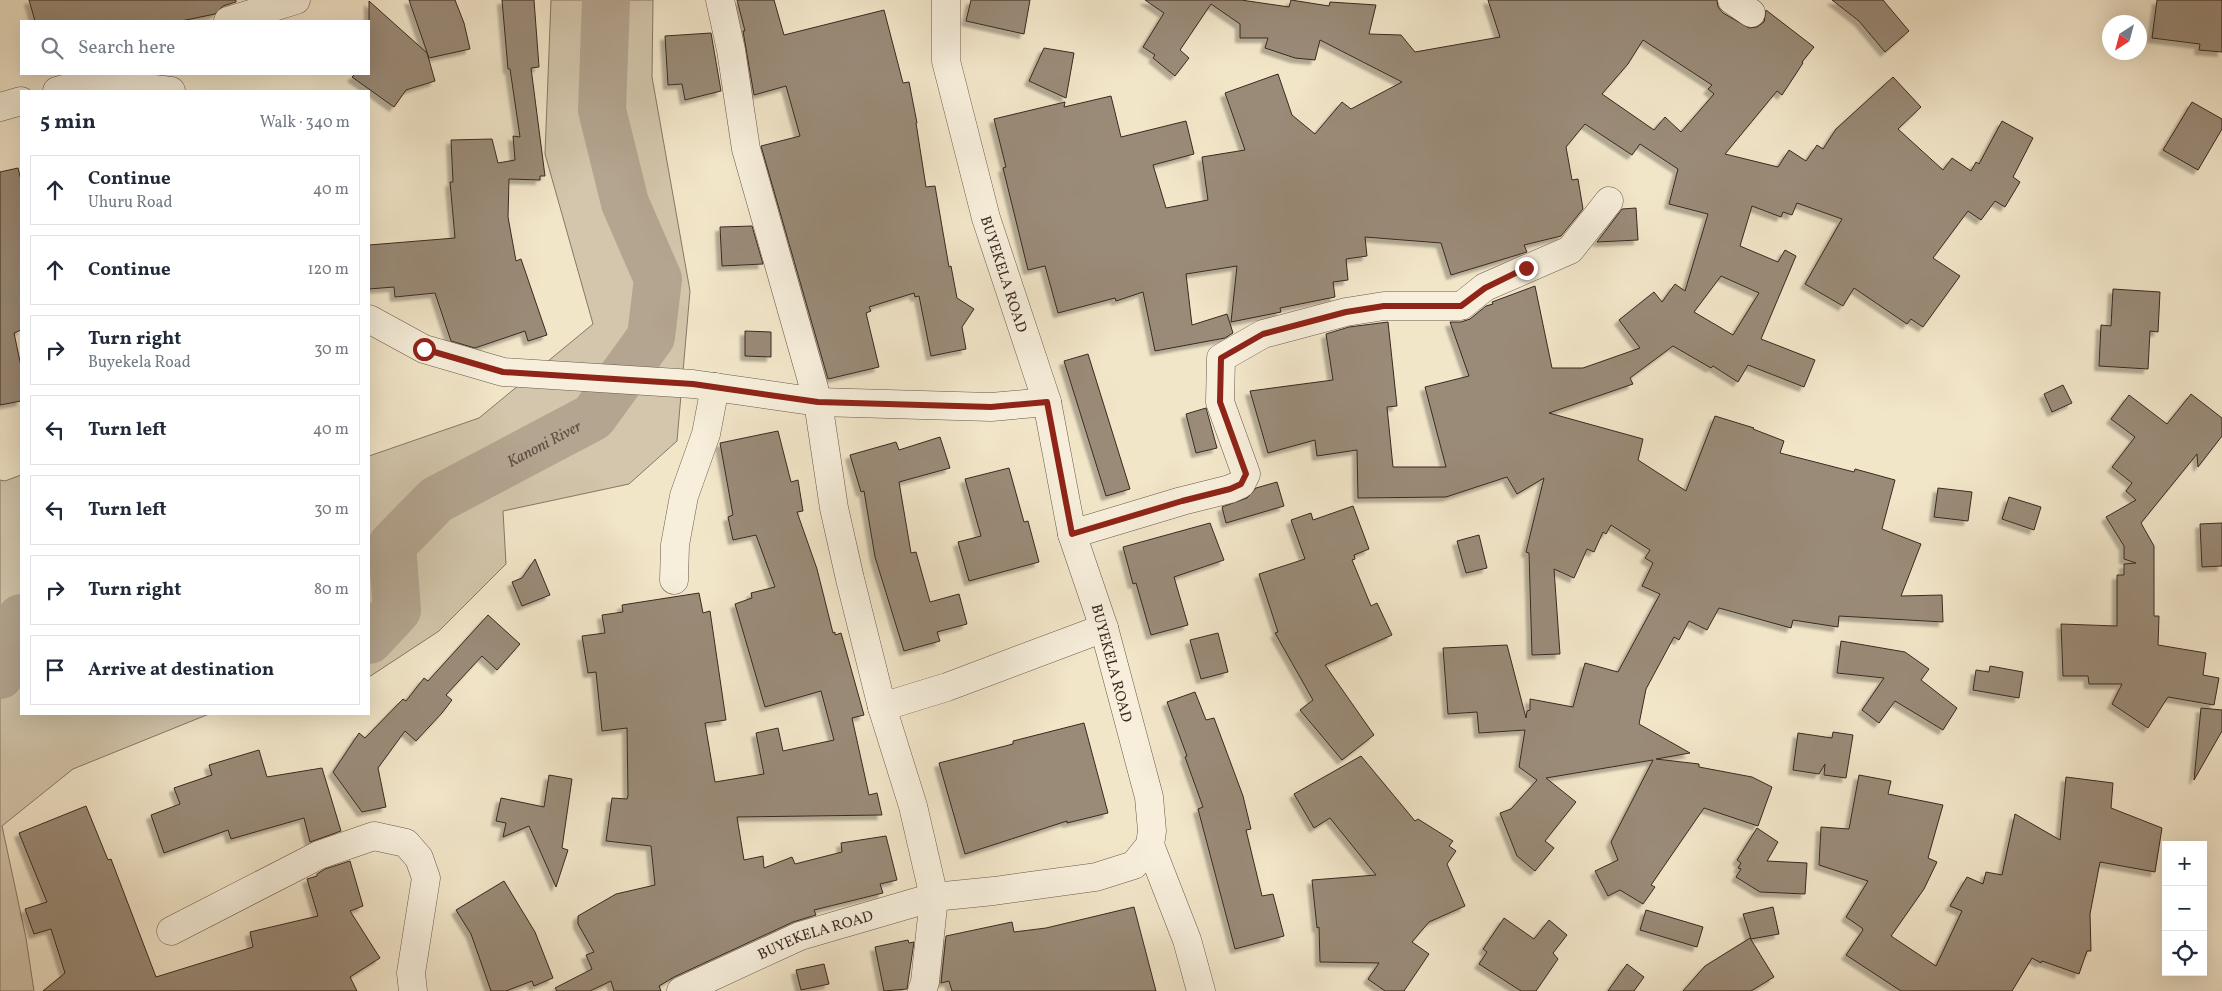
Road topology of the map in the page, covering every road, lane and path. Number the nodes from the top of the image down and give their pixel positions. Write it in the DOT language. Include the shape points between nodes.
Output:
graph roads {
  1 [pos="296,0"];
  2 [pos="720,0"];
  3 [pos="946,0"];
  4 [pos="231,20"];
  5 [pos="119,79"];
  6 [pos="60,90"];
  7 [pos="167,90"];
  8 [pos="20,101"];
  9 [pos="0,107"];
  10 [pos="1609,201"];
  11 [pos="370,320"];
  12 [pos="704,385"];
  13 [pos="818,402"];
  14 [pos="1047,402"];
  15 [pos="1072,534"];
  16 [pos="674,580"];
  17 [pos="1104,628"];
  18 [pos="882,707"];
  19 [pos="1150,846"];
  20 [pos="934,897"];
  21 [pos="170,931"];
  22 [pos="413,991"];
  23 [pos="681,991"];
  24 [pos="922,991"];
  25 [pos="1201,991"];
  1 -- 4 [label="street"];
  2 -- 13 [label="street" via="746,149"];
  3 -- 14 [label="street, BUYEKELA ROAD" via="946,61 986,218"];
  5 -- 6 [label="street"];
  5 -- 7 [label="street"];
  8 -- 9 [label="street"];
  10 -- 15 [label="street" via="1570,250 1485,288 1461,306 1384,306 1346,312 1263,334 1221,358 1220,402 1246,474 1241,484"];
  11 -- 12 [label="street" via="424,349 503,372"];
  12 -- 13 [label="street"];
  12 -- 16 [label="street" via="706,434 684,496 674,545"];
  13 -- 14 [label="street" via="991,407"];
  13 -- 18 [label="street" via="834,508"];
  14 -- 15 [label="street, BUYEKELA ROAD"];
  15 -- 17 [label="street, BUYEKELA ROAD"];
  17 -- 18 [label="street" via="946,687"];
  17 -- 19 [label="street, BUYEKELA ROAD" via="1149,797"];
  18 -- 20 [label="street" via="913,806"];
  19 -- 20 [label="street, BUYEKELA ROAD" via="1134,865 1096,877"];
  19 -- 25 [label="street" via="1187,940"];
  20 -- 23 [label="street, BUYEKELA ROAD" via="800,936"];
  20 -- 24 [label="street"];
  21 -- 22 [label="street" via="319,855 374,836 406,843 419,858 426,878 411,973"];
}
